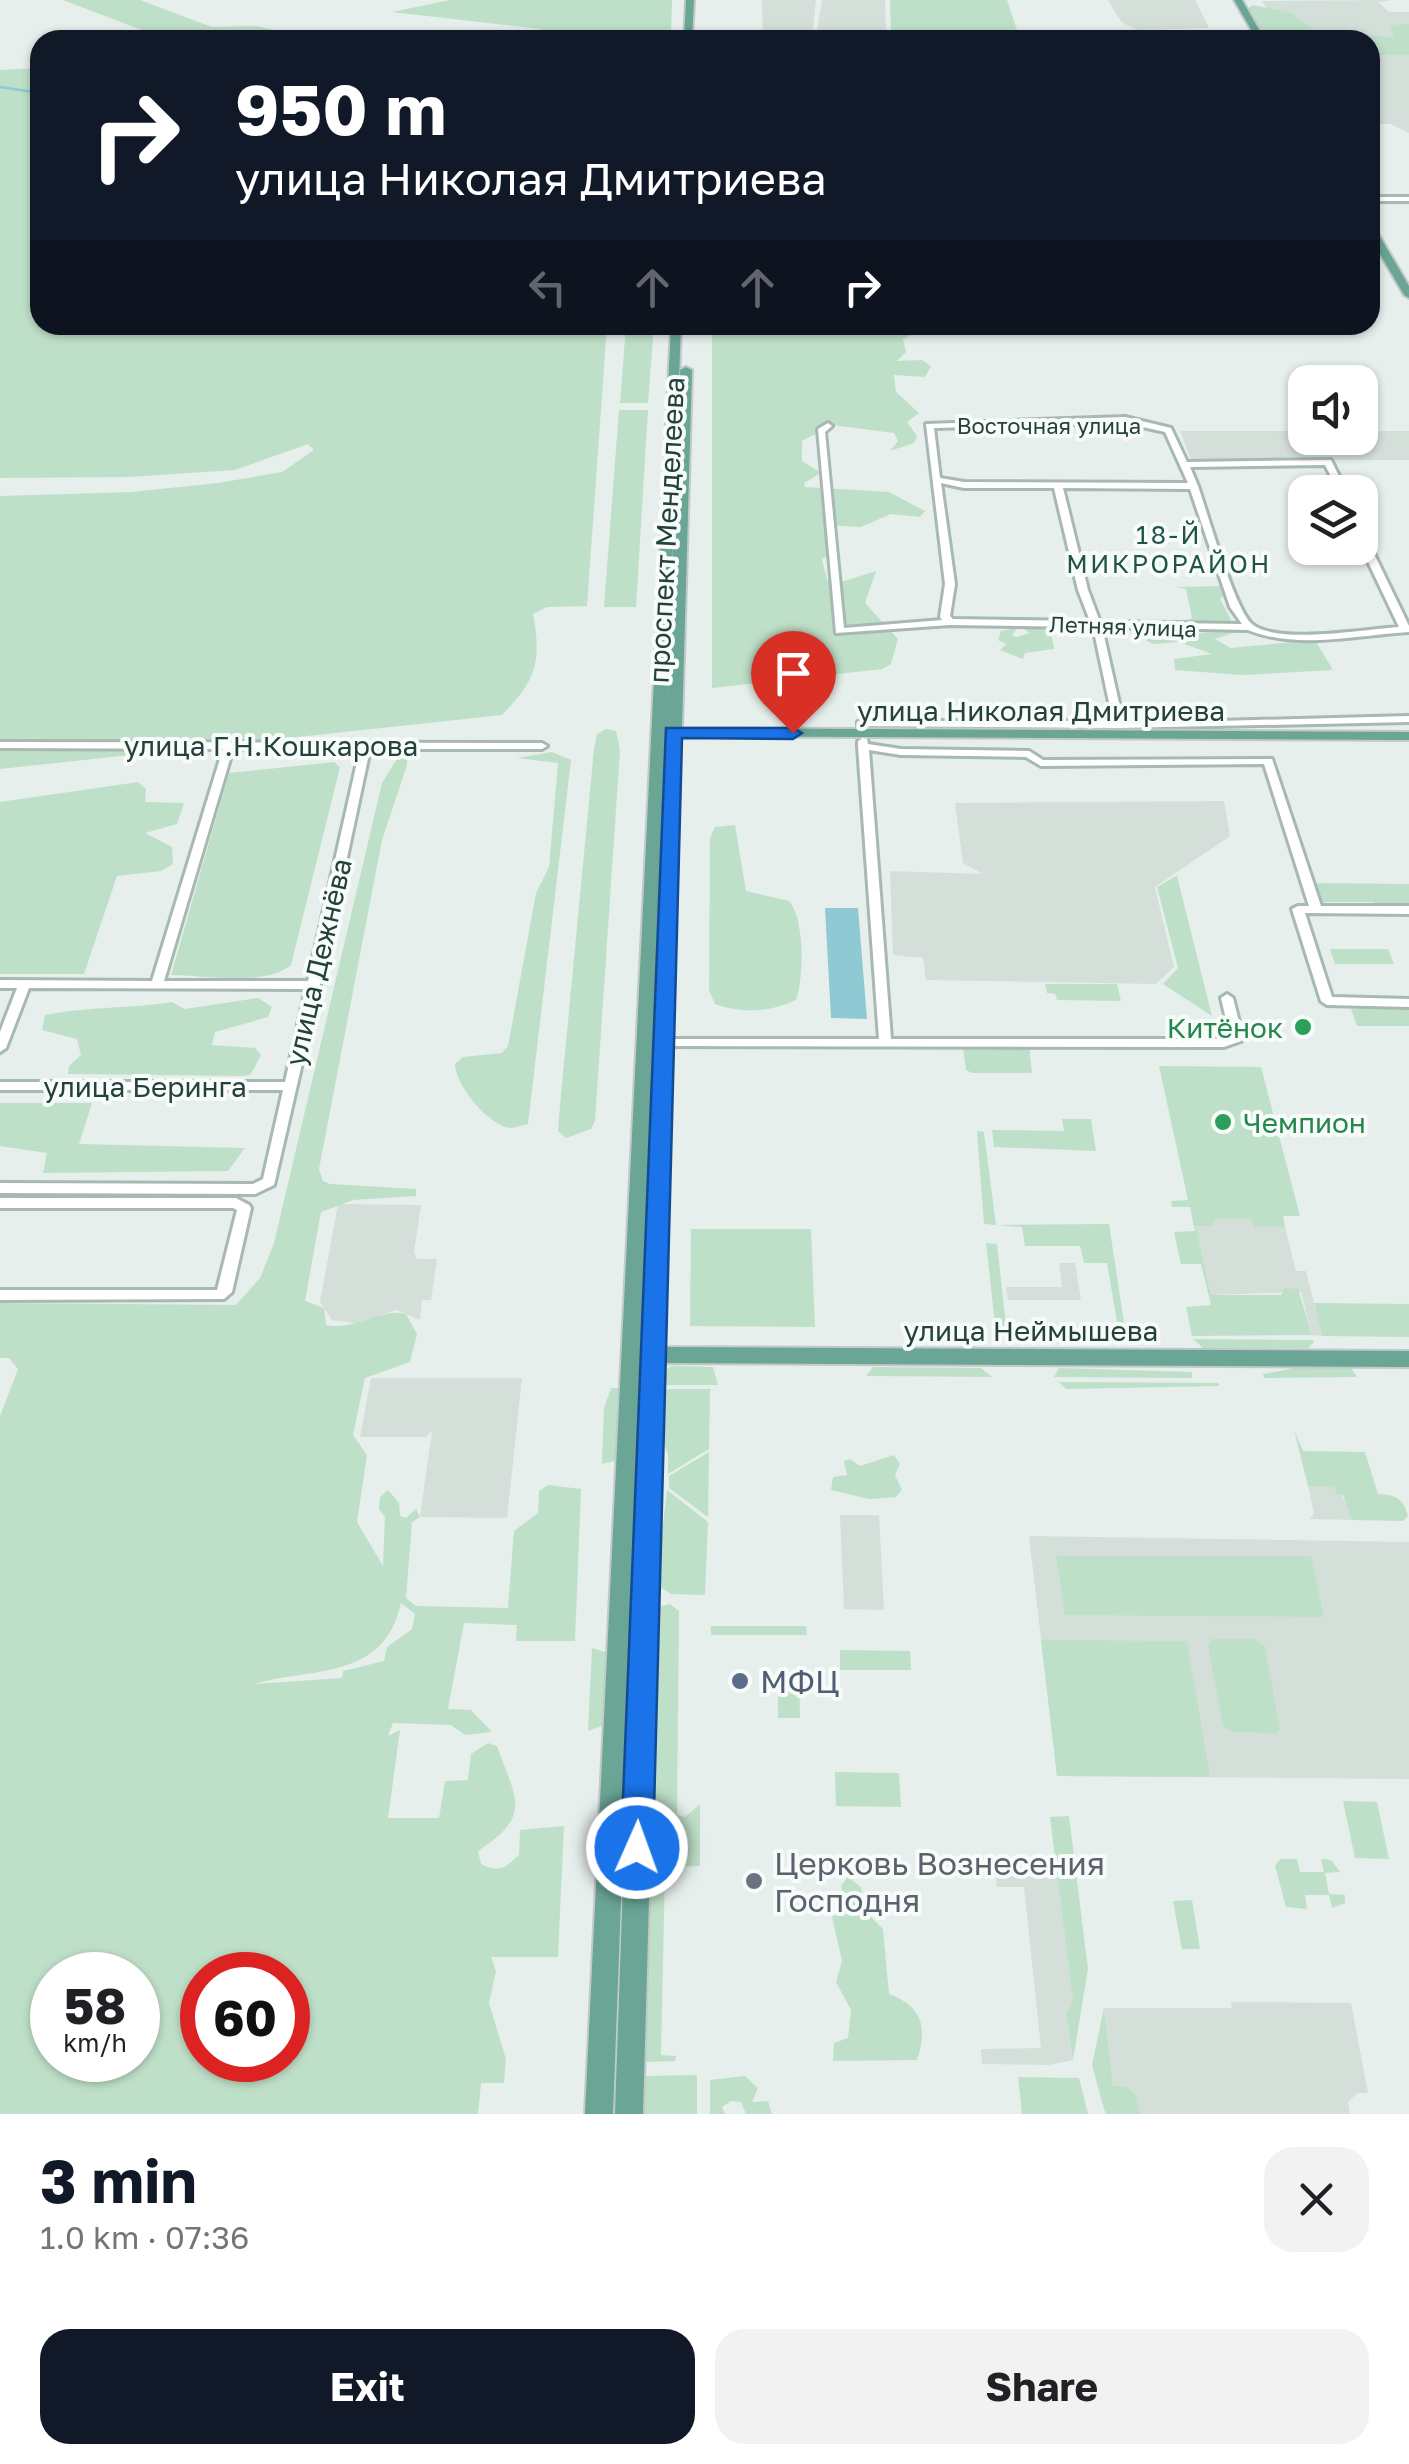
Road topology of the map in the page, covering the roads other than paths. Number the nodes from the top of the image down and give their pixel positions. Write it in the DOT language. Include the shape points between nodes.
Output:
graph roads {
  1 [pos="1238,0"];
  2 [pos="694,3"];
  3 [pos="690,30"];
  4 [pos="697,30"];
  5 [pos="1255,30"];
  6 [pos="1380,199"];
  7 [pos="1409,199"];
  8 [pos="1380,245"];
  9 [pos="1409,295"];
  10 [pos="676,335"];
  11 [pos="686,335"];
  12 [pos="678,410"];
  13 [pos="828,426"];
  14 [pos="1184,466"];
  15 [pos="1337,475"];
  16 [pos="937,480"];
  17 [pos="1194,486"];
  18 [pos="1058,487"];
  19 [pos="1375,565"];
  20 [pos="950,622"];
  21 [pos="1096,624"];
  22 [pos="1250,627"];
  23 [pos="1407,629"];
  24 [pos="1409,719"];
  25 [pos="1119,724"];
  26 [pos="673,732"];
  27 [pos="863,735"];
  28 [pos="1409,736"];
  29 [pos="0,745"];
  30 [pos="229,745"];
  31 [pos="366,746"];
  32 [pos="542,746"];
  33 [pos="1316,909"];
  34 [pos="1409,910"];
  35 [pos="0,984"];
  36 [pos="24,984"];
  37 [pos="157,985"];
  38 [pos="314,985"];
  39 [pos="1227,998"];
  40 [pos="1409,1002"];
  41 [pos="885,1042"];
  42 [pos="663,1043"];
  43 [pos="0,1048"];
  44 [pos="0,1086"];
  45 [pos="290,1086"];
  46 [pos="0,1188"];
  47 [pos="0,1203"];
  48 [pos="647,1212"];
  49 [pos="0,1295"];
  50 [pos="641,1355"];
  51 [pos="1409,1360"];
  52 [pos="628,1737"];
  53 [pos="599,2114"];
  54 [pos="629,2114"];
  1 -- 5 [label="main road"];
  2 -- 3 [label="main road"];
  2 -- 4 [label="main road"];
  6 -- 7 [label="street"];
  8 -- 9 [label="main road"];
  10 -- 12 [label="main road, проспект Менделеева"];
  11 -- 12 [label="main road, проспект Менделеева"];
  12 -- 26 [label="main road, проспект Менделеева"];
  12 -- 48 [label="main road, проспект Менделеева"];
  13 -- 20 [label="street, Летняя улица" via="822,430 836,630"];
  14 -- 15 [label="street" via="1328,462"];
  14 -- 16 [label="street, Восточная улица" via="1168,430 1125,420 929,426"];
  14 -- 17 [label="street"];
  16 -- 18 [label="street"];
  16 -- 20 [label="street" via="950,584 944,613"];
  17 -- 18 [label="street"];
  17 -- 22 [label="street" via="1235,608"];
  18 -- 21 [label="street"];
  19 -- 23 [label="street"];
  20 -- 21 [label="street, Летняя улица"];
  21 -- 22 [label="street, Летняя улица"];
  21 -- 25 [label="street"];
  22 -- 23 [label="street, Летняя улица" via="1292,636"];
  24 -- 25 [label="street"];
  25 -- 27 [label="street"];
  26 -- 27 [label="main road, улица Николая Дмитриева"];
  26 -- 42 [label="main road, проспект Менделеева"];
  27 -- 28 [label="main road, улица Николая Дмитриева"];
  27 -- 33 [label="street" via="900,752 1029,754 1041,763 1268,761"];
  27 -- 41 [label="street"];
  29 -- 30 [label="street, улица Г.Н.Кошкарова"];
  30 -- 31 [label="street, улица Г.Н.Кошкарова"];
  30 -- 37 [label="street"];
  31 -- 32 [label="street, улица Г.Н.Кошкарова"];
  31 -- 38 [label="street, улица Дежнёва"];
  33 -- 34 [label="street"];
  33 -- 40 [label="street" via="1298,910 1326,1002"];
  35 -- 36 [label="street"];
  36 -- 37 [label="street"];
  36 -- 43 [label="street"];
  37 -- 38 [label="street"];
  38 -- 45 [label="street, улица Дежнёва"];
  39 -- 41 [label="street" via="1237,1038 1224,1044"];
  41 -- 42 [label="street"];
  42 -- 48 [label="main road, проспект Менделеева"];
  44 -- 45 [label="street, улица Беринга"];
  45 -- 46 [label="street, улица Дежнёва" via="270,1179 255,1189"];
  47 -- 49 [label="street" via="242,1204 225,1292 219,1295"];
  48 -- 50 [label="main road, проспект Менделеева"];
  50 -- 51 [label="main road, улица Неймышева"];
  50 -- 52 [label="main road, проспект Менделеева"];
  52 -- 53 [label="main road, проспект Менделеева"];
  52 -- 54 [label="main road, проспект Менделеева"];
}
